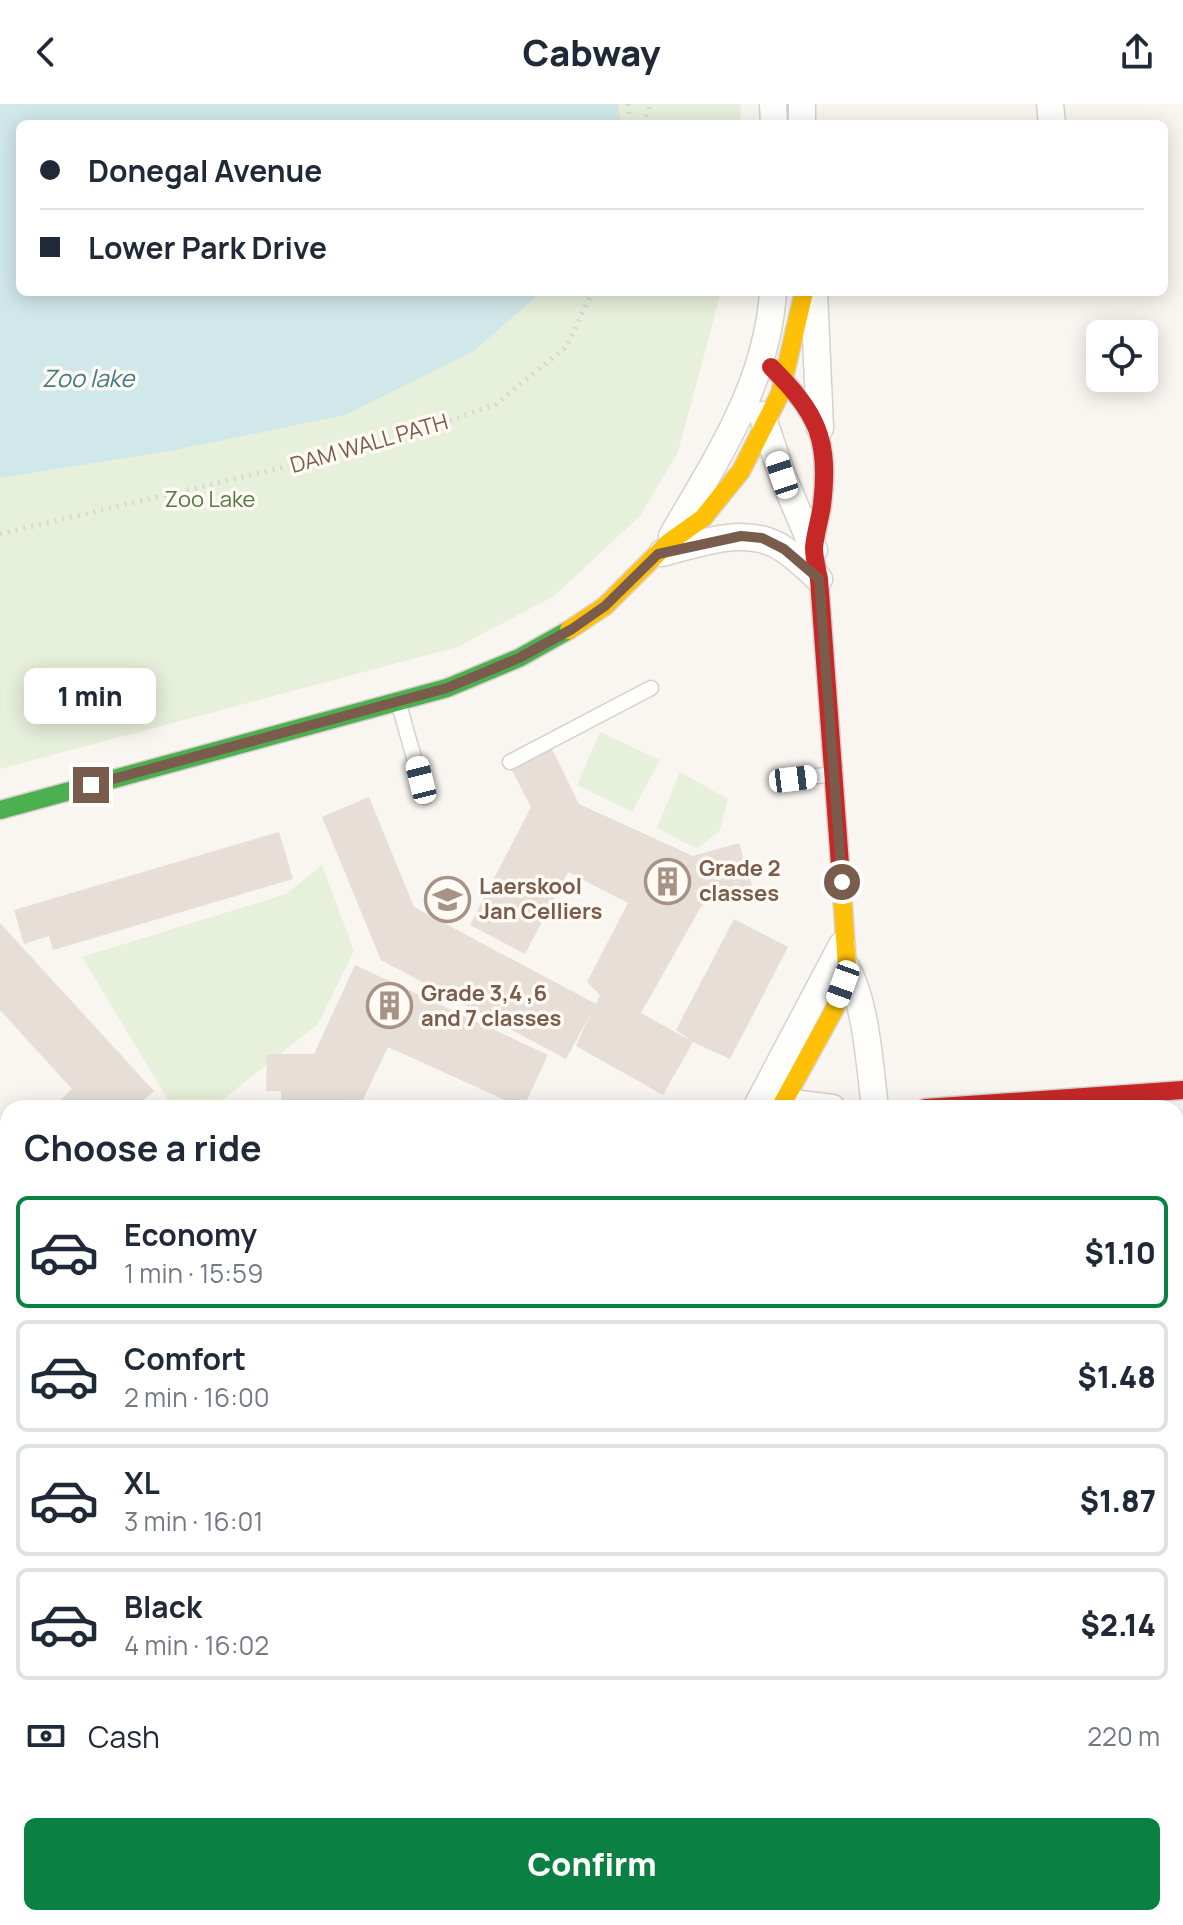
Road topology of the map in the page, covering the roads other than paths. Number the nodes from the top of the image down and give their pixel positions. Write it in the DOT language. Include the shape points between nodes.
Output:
graph roads {
  1 [pos="772,296"];
  2 [pos="803,296"];
  3 [pos="814,296"];
  4 [pos="765,351"];
  5 [pos="783,380"];
  6 [pos="751,388"];
  7 [pos="766,426"];
  8 [pos="820,432"];
  9 [pos="663,548"];
  10 [pos="814,550"];
  11 [pos="819,579"];
  12 [pos="651,688"];
  13 [pos="398,701"];
  14 [pos="510,762"];
  15 [pos="834,774"];
  16 [pos="793,779"];
  17 [pos="425,797"];
  18 [pos="0,810"];
  19 [pos="843,954"];
  20 [pos="1183,1090"];
  21 [pos="772,1100"];
  22 [pos="874,1100"];
  23 [pos="1040,1100"];
  1 -- 4 [label="street"];
  2 -- 5 [label="street"];
  3 -- 8 [label="street"];
  4 -- 5 [label="street"];
  4 -- 6 [label="street"];
  5 -- 7 [label="street"];
  5 -- 8 [label="street" via="799,395"];
  6 -- 7 [label="street"];
  6 -- 9 [label="street"];
  7 -- 9 [label="street" via="720,500"];
  7 -- 10 [label="street"];
  8 -- 10 [label="street" via="825,456"];
  9 -- 11 [label="street" via="741,536 762,538"];
  9 -- 13 [label="street" via="605,606 572,629 447,688"];
  10 -- 11 [label="street"];
  11 -- 15 [label="street"];
  12 -- 14 [label="lane"];
  13 -- 17 [label="lane"];
  13 -- 18 [label="street"];
  15 -- 16 [label="lane"];
  15 -- 19 [label="street"];
  19 -- 21 [label="street"];
  19 -- 22 [label="street" via="866,1036"];
  20 -- 23 [label="street"];
}
